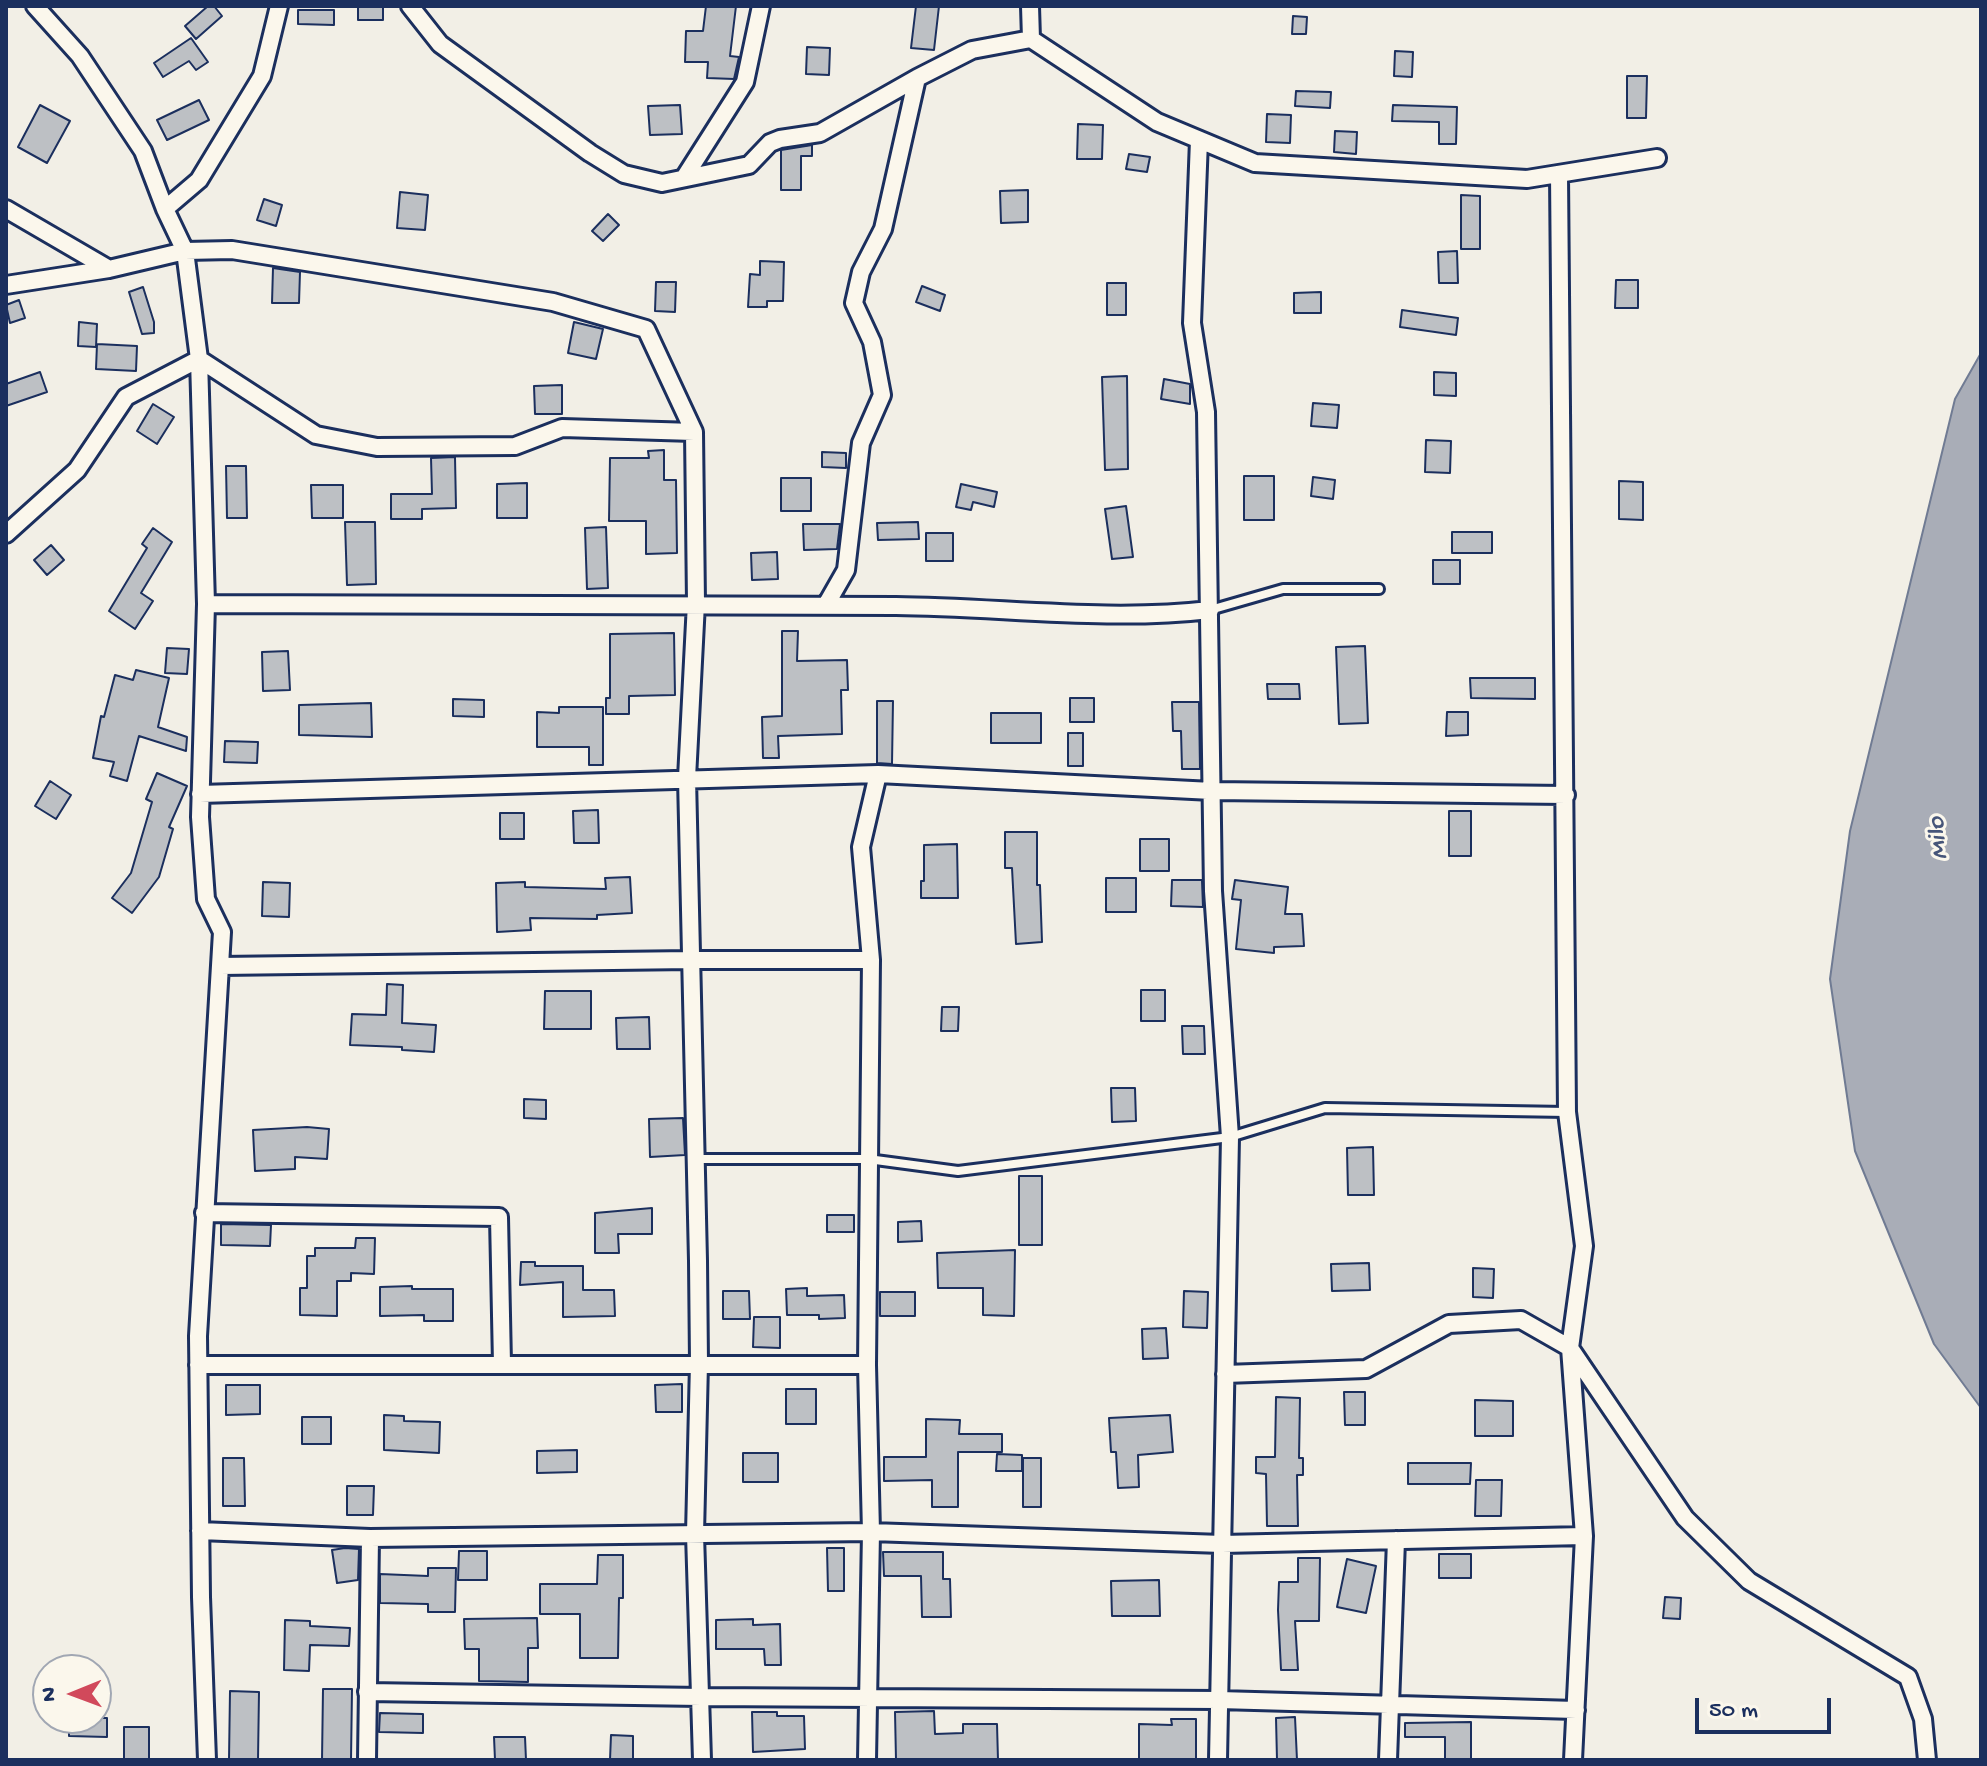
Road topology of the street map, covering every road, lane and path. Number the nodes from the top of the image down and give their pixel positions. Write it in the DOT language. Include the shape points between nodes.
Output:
graph roads {
  1 [pos="35,6"];
  2 [pos="279,6"];
  3 [pos="410,6"];
  4 [pos="761,6"];
  5 [pos="1030,6"];
  6 [pos="1031,39"];
  7 [pos="917,78"];
  8 [pos="1199,140"];
  9 [pos="1657,158"];
  10 [pos="1559,174"];
  11 [pos="684,178"];
  12 [pos="6,209"];
  13 [pos="165,209"];
  14 [pos="185,251"];
  15 [pos="109,269"];
  16 [pos="6,285"];
  17 [pos="199,359"];
  18 [pos="694,432"];
  19 [pos="6,534"];
  20 [pos="1379,589"];
  21 [pos="696,603"];
  22 [pos="206,604"];
  23 [pos="826,605"];
  24 [pos="1210,610"];
  25 [pos="878,774"];
  26 [pos="687,778"];
  27 [pos="1212,791"];
  28 [pos="200,794"];
  29 [pos="1566,795"];
  30 [pos="691,960"];
  31 [pos="871,960"];
  32 [pos="220,966"];
  33 [pos="1567,1112"];
  34 [pos="1230,1137"];
  35 [pos="696,1159"];
  36 [pos="868,1159"];
  37 [pos="204,1213"];
  38 [pos="1570,1348"];
  39 [pos="699,1363"];
  40 [pos="502,1364"];
  41 [pos="198,1365"];
  42 [pos="867,1365"];
  43 [pos="1225,1374"];
  44 [pos="200,1531"];
  45 [pos="871,1532"];
  46 [pos="695,1534"];
  47 [pos="1584,1536"];
  48 [pos="370,1538"];
  49 [pos="1396,1540"];
  50 [pos="1222,1544"];
  51 [pos="367,1692"];
  52 [pos="701,1697"];
  53 [pos="868,1697"];
  54 [pos="1219,1700"];
  55 [pos="1390,1705"];
  56 [pos="1576,1710"];
  57 [pos="207,1760"];
  58 [pos="367,1760"];
  59 [pos="702,1760"];
  60 [pos="867,1760"];
  61 [pos="1218,1760"];
  62 [pos="1388,1760"];
  63 [pos="1573,1760"];
  64 [pos="1927,1760"];
  1 -- 13 [label="street" via="80,56 143,151"];
  2 -- 13 [label="street" via="262,76 199,180"];
  3 -- 11 [label="street" via="440,44 590,153 624,174 662,183"];
  4 -- 11 [label="street" via="745,82"];
  5 -- 6 [label="street"];
  6 -- 7 [label="street" via="972,50"];
  6 -- 8 [label="street" via="1157,122"];
  7 -- 11 [label="street" via="820,133 770,143 749,165"];
  7 -- 23 [label="street" via="883,229 861,272 854,303 872,342 882,395 861,443 846,570"];
  8 -- 10 [label="street" via="1255,163 1527,179"];
  8 -- 24 [label="street" via="1192,323 1206,412"];
  9 -- 10 [label="street"];
  10 -- 29 [label="street"];
  12 -- 15 [label="street"];
  13 -- 14 [label="street"];
  14 -- 15 [label="street"];
  14 -- 17 [label="street"];
  14 -- 18 [label="street" via="232,250 538,300 646,329"];
  15 -- 16 [label="street"];
  17 -- 18 [label="street" via="316,435 377,447 515,446 562,428"];
  17 -- 19 [label="street" via="126,397 77,470"];
  17 -- 22 [label="street"];
  18 -- 21 [label="street"];
  20 -- 24 [label="lane" via="1283,589"];
  21 -- 22 [label="street"];
  21 -- 23 [label="street"];
  21 -- 26 [label="street"];
  22 -- 28 [label="street"];
  23 -- 24 [label="street" via="1059,614"];
  24 -- 27 [label="street"];
  25 -- 26 [label="street"];
  25 -- 27 [label="street"];
  25 -- 31 [label="street" via="861,847"];
  26 -- 28 [label="street"];
  26 -- 30 [label="street"];
  27 -- 29 [label="street"];
  27 -- 34 [label="street" via="1213,891"];
  28 -- 32 [label="street" via="206,899 222,932"];
  29 -- 33 [label="street"];
  30 -- 31 [label="street"];
  30 -- 32 [label="street"];
  30 -- 35 [label="street"];
  31 -- 36 [label="street"];
  32 -- 37 [label="street"];
  33 -- 34 [label="lane" via="1325,1108"];
  33 -- 38 [label="street" via="1584,1246"];
  34 -- 36 [label="lane" via="958,1171"];
  34 -- 43 [label="street"];
  35 -- 36 [label="lane"];
  35 -- 39 [label="street"];
  36 -- 42 [label="street"];
  37 -- 40 [label="street" via="499,1217"];
  37 -- 41 [label="street"];
  38 -- 43 [label="street" via="1521,1320 1449,1324 1366,1369"];
  38 -- 47 [label="street"];
  38 -- 64 [label="street" via="1685,1518 1749,1581 1908,1677 1923,1719"];
  39 -- 40 [label="street"];
  39 -- 42 [label="street"];
  39 -- 46 [label="street"];
  40 -- 41 [label="street"];
  41 -- 44 [label="street"];
  42 -- 45 [label="street"];
  43 -- 50 [label="street"];
  44 -- 48 [label="street"];
  44 -- 57 [label="street"];
  45 -- 46 [label="street"];
  45 -- 50 [label="street"];
  45 -- 53 [label="street"];
  46 -- 48 [label="street"];
  46 -- 52 [label="street"];
  47 -- 49 [label="street"];
  47 -- 56 [label="street"];
  48 -- 51 [label="street"];
  49 -- 50 [label="street"];
  49 -- 55 [label="street"];
  50 -- 54 [label="street"];
  51 -- 52 [label="street"];
  51 -- 58 [label="street"];
  52 -- 53 [label="street"];
  52 -- 59 [label="street"];
  53 -- 54 [label="street"];
  53 -- 60 [label="street"];
  54 -- 55 [label="street"];
  54 -- 61 [label="street"];
  55 -- 56 [label="street"];
  55 -- 62 [label="street"];
  56 -- 63 [label="street"];
}
